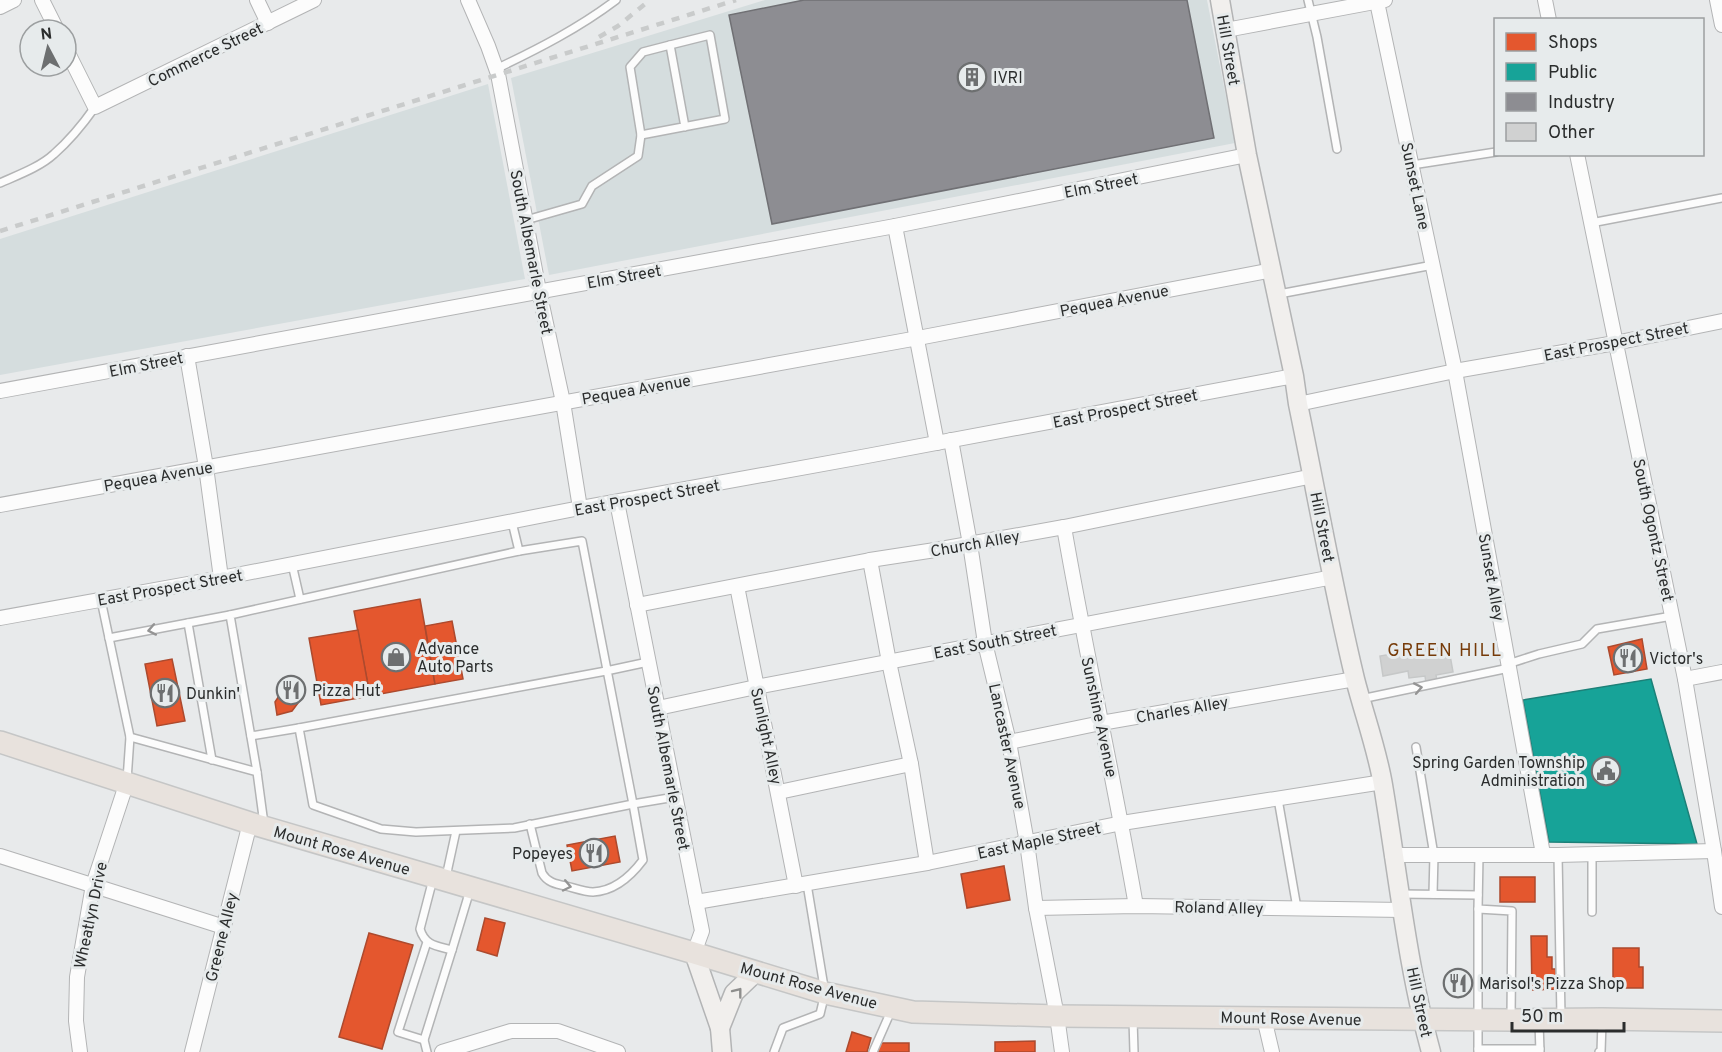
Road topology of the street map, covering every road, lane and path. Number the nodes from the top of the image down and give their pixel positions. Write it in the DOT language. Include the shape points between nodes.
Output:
graph roads {
  1 [pos="14,0"];
  2 [pos="42,0"];
  3 [pos="257,0"];
  4 [pos="314,0"];
  5 [pos="468,0"];
  6 [pos="616,0"];
  7 [pos="1220,0"];
  8 [pos="1308,0"];
  9 [pos="1380,0"];
  10 [pos="1545,0"];
  11 [pos="1717,0"];
  12 [pos="0,7"];
  13 [pos="1311,14"];
  14 [pos="51,18"];
  15 [pos="1549,18"];
  16 [pos="268,23"];
  17 [pos="1722,25"];
  18 [pos="1226,30"];
  19 [pos="670,45"];
  20 [pos="496,69"];
  21 [pos="78,73"];
  22 [pos="95,107"];
  23 [pos="685,127"];
  24 [pos="641,135"];
  25 [pos="1337,149"];
  26 [pos="1494,152"];
  27 [pos="1247,155"];
  28 [pos="1577,156"];
  29 [pos="1412,165"];
  30 [pos="0,183"];
  31 [pos="1722,198"];
  32 [pos="526,220"];
  33 [pos="1591,223"];
  34 [pos="895,226"];
  35 [pos="1433,265"];
  36 [pos="1272,270"];
  37 [pos="539,291"];
  38 [pos="1277,294"];
  39 [pos="1722,321"];
  40 [pos="918,338"];
  41 [pos="1615,343"];
  42 [pos="187,356"];
  43 [pos="1455,371"];
  44 [pos="1294,376"];
  45 [pos="0,391"];
  46 [pos="563,402"];
  47 [pos="1298,404"];
  48 [pos="944,441"];
  49 [pos="206,468"];
  50 [pos="1313,476"];
  51 [pos="617,502"];
  52 [pos="0,505"];
  53 [pos="580,508"];
  54 [pos="512,522"];
  55 [pos="1064,527"];
  56 [pos="970,544"];
  57 [pos="519,551"];
  58 [pos="870,560"];
  59 [pos="292,564"];
  60 [pos="1333,577"];
  61 [pos="221,578"];
  62 [pos="737,586"];
  63 [pos="300,599"];
  64 [pos="101,600"];
  65 [pos="637,605"];
  66 [pos="230,615"];
  67 [pos="1672,616"];
  68 [pos="0,618"];
  69 [pos="188,622"];
  70 [pos="1081,625"];
  71 [pos="110,638"];
  72 [pos="985,643"];
  73 [pos="648,662"];
  74 [pos="889,662"];
  75 [pos="1509,666"];
  76 [pos="606,671"];
  77 [pos="1722,672"];
  78 [pos="1355,679"];
  79 [pos="1685,679"];
  80 [pos="756,687"];
  81 [pos="1360,699"];
  82 [pos="658,708"];
  83 [pos="1101,723"];
  84 [pos="299,728"];
  85 [pos="251,736"];
  86 [pos="130,737"];
  87 [pos="1009,741"];
  88 [pos="0,742"];
  89 [pos="1416,747"];
  90 [pos="212,760"];
  91 [pos="911,764"];
  92 [pos="257,772"];
  93 [pos="127,782"];
  94 [pos="1383,782"];
  95 [pos="779,792"];
  96 [pos="675,797"];
  97 [pos="1278,799"];
  98 [pos="633,804"];
  99 [pos="1122,823"];
  100 [pos="530,824"];
  101 [pos="257,825"];
  102 [pos="456,831"];
  103 [pos="1027,843"];
  104 [pos="1544,854"];
  105 [pos="1592,854"];
  106 [pos="1392,855"];
  107 [pos="1434,855"];
  108 [pos="1479,855"];
  109 [pos="1558,855"];
  110 [pos="0,856"];
  111 [pos="1717,859"];
  112 [pos="927,863"];
  113 [pos="439,878"];
  114 [pos="93,885"];
  115 [pos="802,885"];
  116 [pos="471,888"];
  117 [pos="1433,894"];
  118 [pos="1478,895"];
  119 [pos="696,902"];
  120 [pos="1401,902"];
  121 [pos="1136,906"];
  122 [pos="1036,908"];
  123 [pos="1297,908"];
  124 [pos="1722,908"];
  125 [pos="1478,909"];
  126 [pos="1592,912"];
  127 [pos="224,927"];
  128 [pos="427,942"];
  129 [pos="452,950"];
  130 [pos="694,953"];
  131 [pos="756,972"];
  132 [pos="825,993"];
  133 [pos="893,1008"];
  134 [pos="1057,1016"];
  135 [pos="1133,1016"];
  136 [pos="1264,1018"];
  137 [pos="1422,1019"];
  138 [pos="1561,1019"];
  139 [pos="1602,1019"];
  140 [pos="1478,1020"];
  141 [pos="1511,1020"];
  142 [pos="1539,1020"];
  143 [pos="1722,1022"];
  144 [pos="720,1029"];
  145 [pos="424,1040"];
  146 [pos="1540,1050"];
  147 [pos="1478,1051"];
  148 [pos="80,1052"];
  149 [pos="192,1052"];
  150 [pos="428,1052"];
  151 [pos="442,1052"];
  152 [pos="618,1052"];
  153 [pos="722,1052"];
  154 [pos="774,1052"];
  155 [pos="873,1052"];
  156 [pos="1062,1052"];
  157 [pos="1134,1052"];
  158 [pos="1272,1052"];
  159 [pos="1431,1052"];
  160 [pos="1601,1052"];
  1 -- 12 [label="street"];
  2 -- 14 [label="street"];
  3 -- 16 [label="street"];
  4 -- 16 [label="street, Commerce Street"];
  5 -- 20 [label="street, South Albemarle Street"];
  6 -- 20 [label="lane" via="538,50"];
  7 -- 18 [label="main road, Hill Street"];
  8 -- 13 [label="lane"];
  9 -- 13 [label="street"];
  9 -- 29 [label="street, Sunset Lane"];
  10 -- 15 [label="street"];
  11 -- 17 [label="street"];
  13 -- 18 [label="street"];
  13 -- 25 [label="lane"];
  16 -- 22 [label="street, Commerce Street"];
  18 -- 27 [label="main road, Hill Street"];
  19 -- 23 [label="lane"];
  19 -- 23 [label="lane" via="710,36 725,119"];
  19 -- 24 [label="lane" via="643,52 630,67"];
  20 -- 32 [label="street, South Albemarle Street"];
  21 -- 22 [label="street"];
  22 -- 30 [label="lane" via="53,155"];
  23 -- 24 [label="lane"];
  24 -- 32 [label="lane" via="638,156 592,186 582,204"];
  26 -- 29 [label="lane"];
  27 -- 34 [label="street, Elm Street"];
  27 -- 36 [label="main road, Hill Street"];
  28 -- 33 [label="street, South Ogontz Street"];
  29 -- 35 [label="street, Sunset Lane"];
  31 -- 33 [label="lane"];
  32 -- 37 [label="street, South Albemarle Street"];
  33 -- 41 [label="street, South Ogontz Street"];
  34 -- 37 [label="street, Elm Street"];
  34 -- 40 [label="street, Lancaster Avenue"];
  35 -- 38 [label="lane"];
  35 -- 43 [label="street, Sunset Lane"];
  36 -- 38 [label="main road, Hill Street"];
  36 -- 40 [label="street, Pequea Avenue"];
  37 -- 42 [label="street, Elm Street"];
  37 -- 46 [label="street, South Albemarle Street"];
  38 -- 44 [label="main road, Hill Street"];
  39 -- 41 [label="street, East Prospect Street"];
  40 -- 46 [label="street, Pequea Avenue"];
  40 -- 48 [label="street, Lancaster Avenue"];
  41 -- 43 [label="street, East Prospect Street"];
  41 -- 67 [label="street, South Ogontz Street"];
  42 -- 45 [label="street, Elm Street"];
  42 -- 49 [label="street"];
  43 -- 47 [label="street, East Prospect Street"];
  43 -- 75 [label="street, Sunset Alley"];
  44 -- 47 [label="main road, Hill Street"];
  44 -- 48 [label="street, East Prospect Street"];
  46 -- 49 [label="street, Pequea Avenue"];
  46 -- 53 [label="street, South Albemarle Street"];
  47 -- 50 [label="main road, Hill Street"];
  48 -- 51 [label="street, East Prospect Street"];
  48 -- 56 [label="street, Lancaster Avenue"];
  49 -- 52 [label="street, Pequea Avenue"];
  49 -- 61 [label="street"];
  50 -- 55 [label="street, Church Alley"];
  50 -- 60 [label="main road, Hill Street"];
  51 -- 53 [label="street, East Prospect Street"];
  51 -- 65 [label="street, South Albemarle Street"];
  53 -- 54 [label="street, East Prospect Street"];
  54 -- 57 [label="lane"];
  54 -- 59 [label="street, East Prospect Street"];
  55 -- 56 [label="street, Church Alley"];
  55 -- 70 [label="street, Sunshine Avenue"];
  56 -- 58 [label="street, Church Alley"];
  56 -- 72 [label="street, Lancaster Avenue"];
  57 -- 63 [label="lane"];
  57 -- 76 [label="lane" via="582,541"];
  58 -- 62 [label="street, Church Alley"];
  58 -- 74 [label="street"];
  59 -- 61 [label="street, East Prospect Street"];
  59 -- 63 [label="lane"];
  60 -- 70 [label="street, East South Street"];
  60 -- 78 [label="main road, Hill Street"];
  61 -- 64 [label="street, East Prospect Street"];
  62 -- 65 [label="street, Church Alley"];
  62 -- 80 [label="street, Sunlight Alley"];
  63 -- 66 [label="lane"];
  64 -- 68 [label="street, East Prospect Street"];
  64 -- 71 [label="lane"];
  65 -- 73 [label="street, South Albemarle Street"];
  66 -- 69 [label="lane"];
  66 -- 85 [label="lane"];
  67 -- 75 [label="lane" via="1597,629 1582,644"];
  67 -- 79 [label="street, South Ogontz Street"];
  69 -- 71 [label="lane, one-way"];
  69 -- 90 [label="lane"];
  70 -- 72 [label="street, East South Street"];
  70 -- 83 [label="street, Sunshine Avenue"];
  71 -- 86 [label="lane"];
  72 -- 74 [label="street, East South Street"];
  72 -- 87 [label="street, Lancaster Avenue"];
  73 -- 76 [label="lane"];
  73 -- 82 [label="street, South Albemarle Street"];
  74 -- 80 [label="street, East South Street"];
  74 -- 91 [label="street"];
  81 -- 75 [label="lane, one-way"];
  75 -- 104 [label="street, Sunset Alley"];
  76 -- 84 [label="lane"];
  76 -- 98 [label="lane"];
  77 -- 79 [label="street"];
  78 -- 81 [label="main road, Hill Street"];
  78 -- 83 [label="street, Charles Alley"];
  79 -- 111 [label="street, South Ogontz Street"];
  80 -- 82 [label="street, East South Street"];
  80 -- 95 [label="street, Sunlight Alley"];
  81 -- 94 [label="main road, Hill Street"];
  82 -- 96 [label="street, South Albemarle Street"];
  83 -- 87 [label="street, Charles Alley"];
  83 -- 99 [label="street, Sunshine Avenue"];
  84 -- 85 [label="lane"];
  84 -- 102 [label="lane" via="313,805 381,829"];
  85 -- 92 [label="lane"];
  86 -- 90 [label="lane"];
  86 -- 93 [label="lane"];
  87 -- 103 [label="street, Lancaster Avenue"];
  88 -- 93 [label="main road, Mount Rose Avenue"];
  89 -- 107 [label="lane"];
  90 -- 92 [label="lane"];
  91 -- 95 [label="street"];
  91 -- 112 [label="street"];
  92 -- 101 [label="lane"];
  93 -- 101 [label="main road, Mount Rose Avenue"];
  93 -- 114 [label="street, Wheatlyn Drive"];
  94 -- 97 [label="street, East Maple Street"];
  94 -- 106 [label="main road, Hill Street"];
  95 -- 115 [label="street, Sunlight Alley"];
  96 -- 98 [label="lane"];
  96 -- 119 [label="street, South Albemarle Street"];
  97 -- 99 [label="street, East Maple Street"];
  97 -- 123 [label="lane"];
  98 -- 100 [label="lane"];
  100 -- 98 [label="lane, one-way" via="546,879 593,892 617,885 643,860"];
  99 -- 103 [label="street, East Maple Street"];
  99 -- 121 [label="street, Sunshine Avenue"];
  100 -- 102 [label="lane"];
  101 -- 113 [label="main road, Mount Rose Avenue"];
  101 -- 127 [label="street, Greene Alley"];
  102 -- 113 [label="lane"];
  103 -- 112 [label="street, East Maple Street"];
  103 -- 122 [label="street, Lancaster Avenue"];
  104 -- 108 [label="street"];
  104 -- 109 [label="street"];
  105 -- 109 [label="street"];
  105 -- 111 [label="street"];
  105 -- 126 [label="lane"];
  106 -- 107 [label="street"];
  106 -- 120 [label="main road, Hill Street"];
  107 -- 108 [label="street"];
  107 -- 117 [label="lane"];
  108 -- 118 [label="lane"];
  109 -- 138 [label="lane"];
  110 -- 114 [label="street"];
  111 -- 124 [label="street, South Ogontz Street"];
  112 -- 115 [label="street, East Maple Street"];
  113 -- 116 [label="main road, Mount Rose Avenue"];
  113 -- 128 [label="lane" via="420,929"];
  114 -- 127 [label="street"];
  114 -- 148 [label="street, Wheatlyn Drive" via="77,977"];
  115 -- 119 [label="street, East Maple Street"];
  115 -- 132 [label="lane"];
  116 -- 129 [label="lane"];
  116 -- 130 [label="main road, Mount Rose Avenue"];
  117 -- 118 [label="lane"];
  117 -- 120 [label="lane"];
  118 -- 125 [label="lane"];
  119 -- 130 [label="street, South Albemarle Street" via="702,931"];
  120 -- 123 [label="street, Roland Alley"];
  120 -- 137 [label="main road, Hill Street"];
  121 -- 122 [label="street, Roland Alley"];
  121 -- 123 [label="street, Roland Alley"];
  122 -- 134 [label="street, Lancaster Avenue"];
  125 -- 140 [label="lane"];
  125 -- 141 [label="lane" via="1512,910"];
  127 -- 149 [label="street, Greene Alley"];
  128 -- 129 [label="lane"];
  128 -- 145 [label="lane" via="398,1032"];
  129 -- 145 [label="lane"];
  130 -- 131 [label="main road, Mount Rose Avenue"];
  130 -- 144 [label="main road"];
  131 -- 132 [label="main road, Mount Rose Avenue"];
  144 -- 131 [label="main road, one-way" via="734,993"];
  132 -- 133 [label="main road, Mount Rose Avenue"];
  132 -- 154 [label="lane" via="820,1014 783,1028"];
  133 -- 134 [label="main road, Mount Rose Avenue" via="913,1012"];
  133 -- 155 [label="lane"];
  134 -- 135 [label="main road, Mount Rose Avenue"];
  134 -- 156 [label="street, Lancaster Avenue"];
  135 -- 136 [label="main road, Mount Rose Avenue"];
  135 -- 157 [label="lane"];
  136 -- 137 [label="main road, Mount Rose Avenue"];
  136 -- 158 [label="street"];
  137 -- 140 [label="main road, Mount Rose Avenue"];
  137 -- 159 [label="main road, Hill Street"];
  138 -- 139 [label="main road, Mount Rose Avenue"];
  138 -- 142 [label="main road, Mount Rose Avenue"];
  139 -- 143 [label="main road, Mount Rose Avenue"];
  139 -- 160 [label="lane"];
  140 -- 141 [label="main road, Mount Rose Avenue"];
  140 -- 147 [label="lane"];
  141 -- 142 [label="main road, Mount Rose Avenue"];
  142 -- 146 [label="lane"];
  144 -- 153 [label="main road"];
  145 -- 150 [label="lane"];
  146 -- 147 [label="lane"];
  151 -- 152 [label="street" via="511,1031 558,1031"];
}
